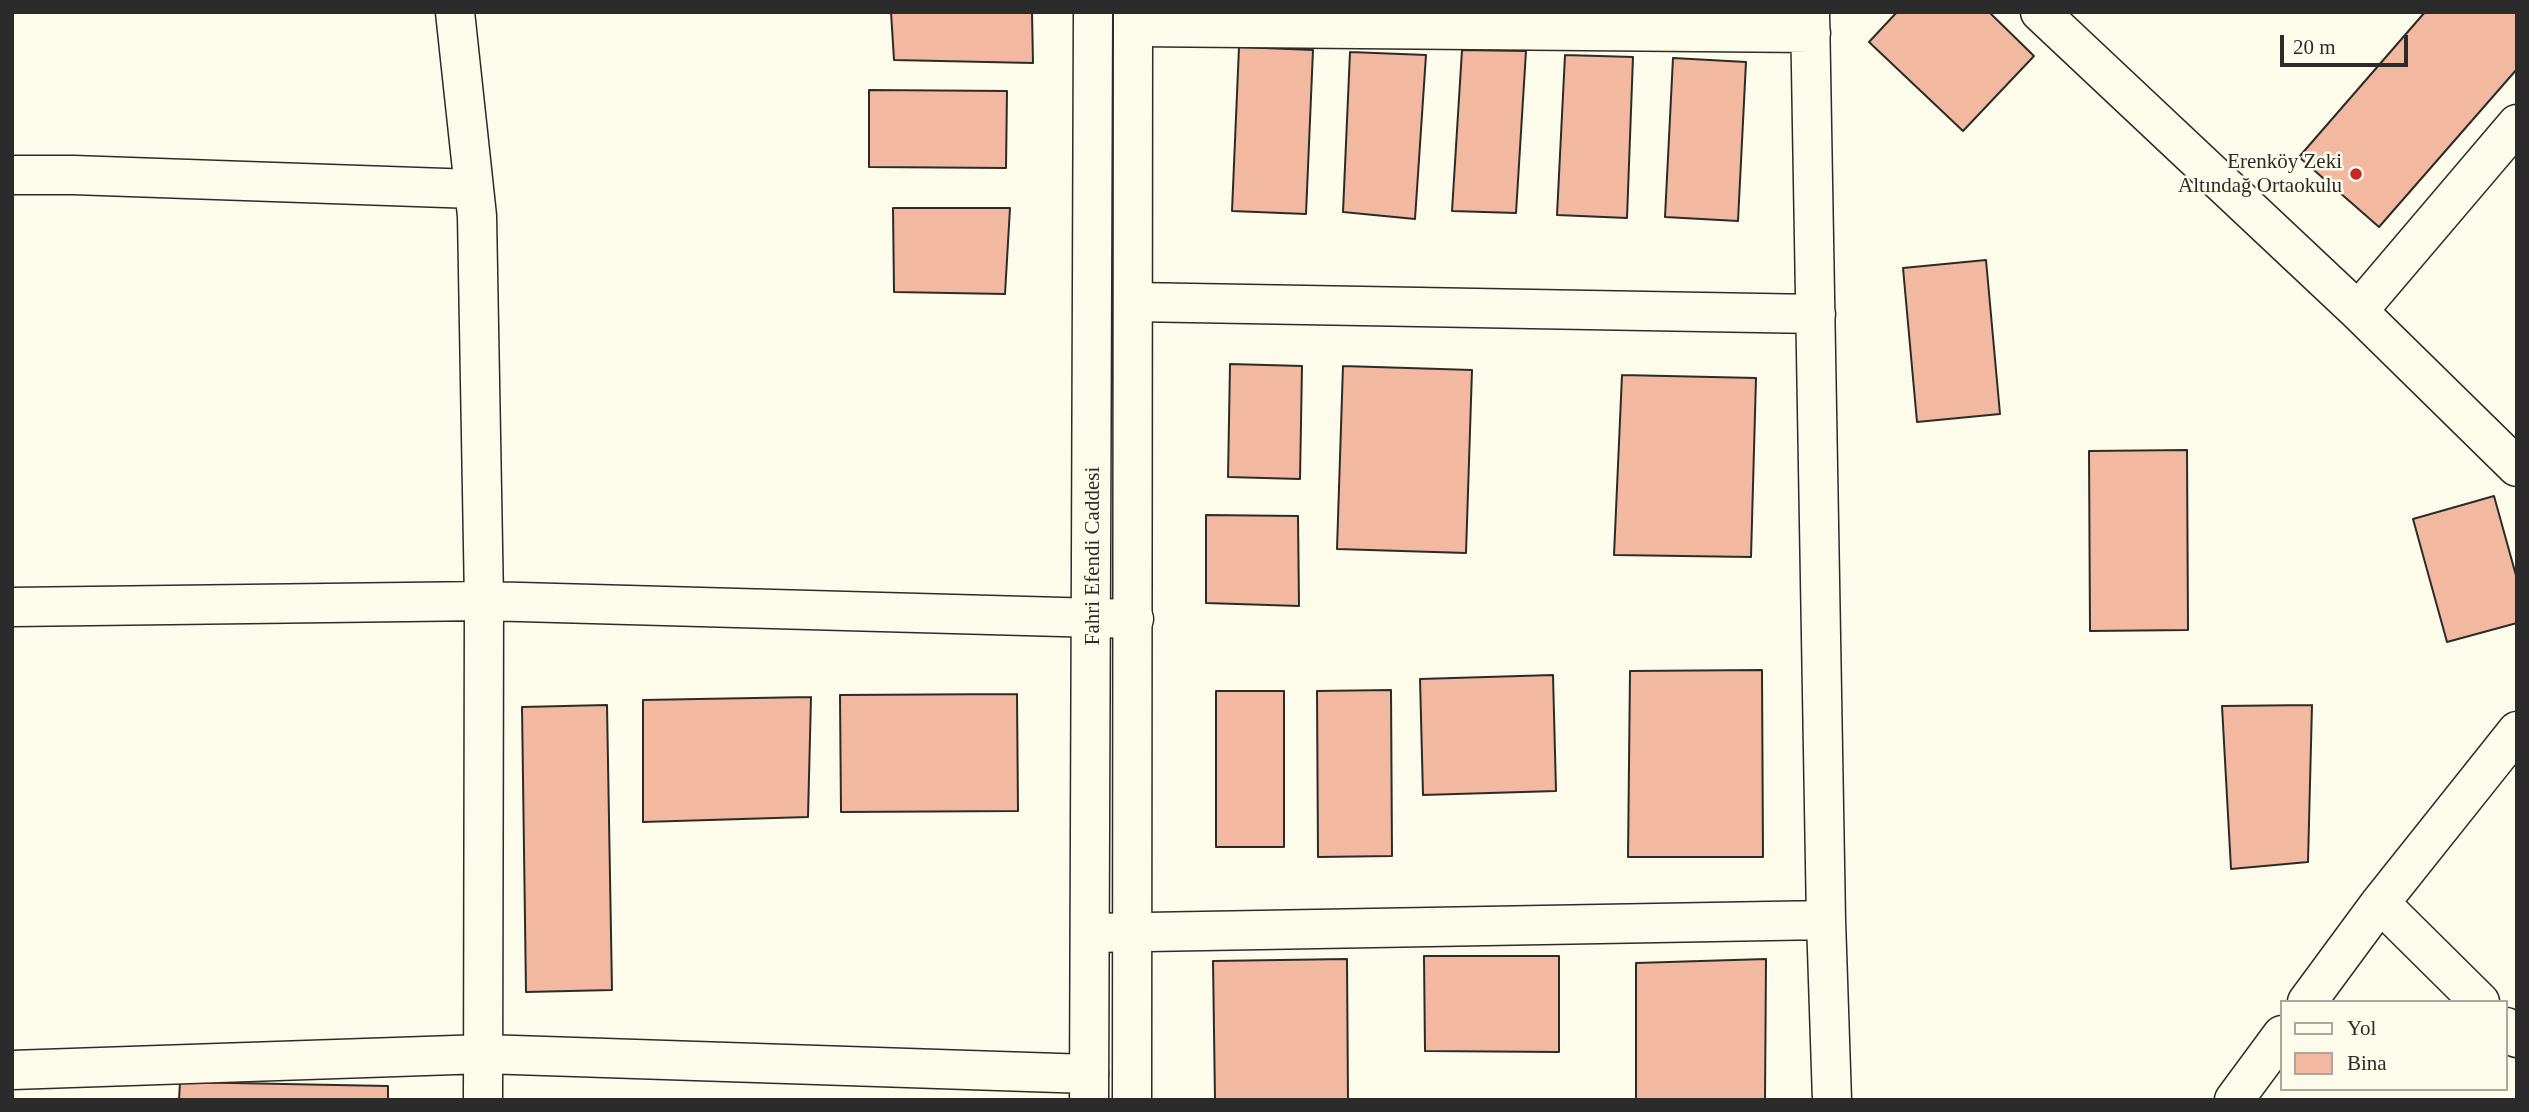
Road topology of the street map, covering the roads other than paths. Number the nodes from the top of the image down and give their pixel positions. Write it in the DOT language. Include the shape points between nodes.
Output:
graph roads {
  1 [pos="455,12"];
  2 [pos="1093,12"];
  3 [pos="2060,19"];
  4 [pos="1134,20"];
  5 [pos="1811,23"];
  6 [pos="2517,124"];
  7 [pos="12,175"];
  8 [pos="474,189"];
  9 [pos="1134,303"];
  10 [pos="2358,312"];
  11 [pos="1816,314"];
  12 [pos="2517,467"];
  13 [pos="484,601"];
  14 [pos="12,607"];
  15 [pos="1093,618"];
  16 [pos="1134,618"];
  17 [pos="2517,731"];
  18 [pos="2380,903"];
  19 [pos="1826,920"];
  20 [pos="1133,931"];
  21 [pos="1090,933"];
  22 [pos="2308,1000"];
  23 [pos="2478,1000"];
  24 [pos="2280,1038"];
  25 [pos="484,1054"];
  26 [pos="12,1070"];
  27 [pos="1089,1087"];
  28 [pos="483,1100"];
  29 [pos="1132,1100"];
  30 [pos="1832,1100"];
  31 [pos="2234,1100"];
  1 -- 8 [label="street"];
  2 -- 15 [label="street, Fahri Efendi Caddesi"];
  3 -- 10 [label="street"];
  4 -- 5 [label="street"];
  4 -- 9 [label="street, Fahri Efendi Caddesi"];
  5 -- 11 [label="street"];
  6 -- 10 [label="street"];
  7 -- 8 [label="street"];
  8 -- 13 [label="street"];
  9 -- 11 [label="street"];
  9 -- 16 [label="street, Fahri Efendi Caddesi"];
  10 -- 12 [label="street"];
  11 -- 19 [label="street"];
  13 -- 14 [label="street"];
  13 -- 15 [label="street"];
  13 -- 25 [label="street"];
  15 -- 16 [label="street"];
  15 -- 21 [label="street, Fahri Efendi Caddesi"];
  16 -- 20 [label="street, Fahri Efendi Caddesi"];
  17 -- 18 [label="street"];
  18 -- 22 [label="street"];
  18 -- 23 [label="street"];
  19 -- 20 [label="street"];
  19 -- 30 [label="street"];
  20 -- 21 [label="street"];
  20 -- 29 [label="street, Fahri Efendi Caddesi"];
  21 -- 27 [label="street, Fahri Efendi Caddesi"];
  24 -- 31 [label="street"];
  25 -- 26 [label="street"];
  25 -- 27 [label="street"];
  25 -- 28 [label="street"];
}
